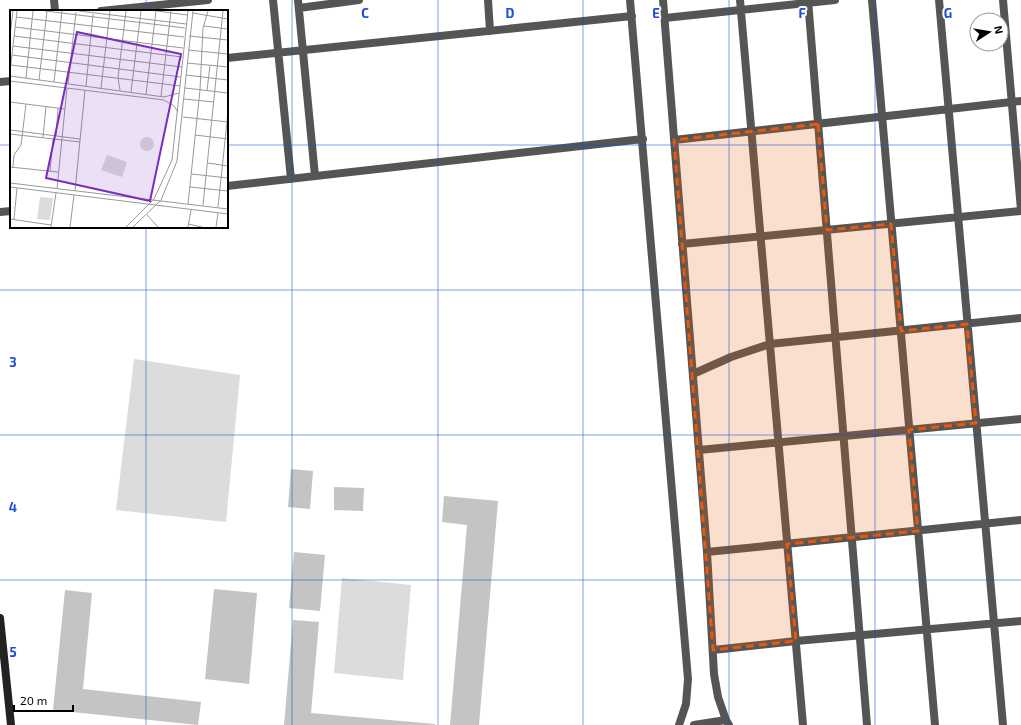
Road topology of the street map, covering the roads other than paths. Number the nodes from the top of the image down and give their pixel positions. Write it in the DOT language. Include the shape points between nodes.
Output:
graph roads {
  1 [pos="54,0"];
  2 [pos="208,0"];
  3 [pos="273,0"];
  4 [pos="359,0"];
  5 [pos="488,0"];
  6 [pos="630,0"];
  7 [pos="663,0"];
  8 [pos="740,0"];
  9 [pos="835,0"];
  10 [pos="872,0"];
  11 [pos="938,0"];
  12 [pos="1003,0"];
  13 [pos="808,1"];
  14 [pos="299,4"];
  15 [pos="55,10"];
  16 [pos="111,10"];
  17 [pos="741,10"];
  18 [pos="632,16"];
  19 [pos="665,18"];
  20 [pos="490,31"];
  21 [pos="303,50"];
  22 [pos="278,53"];
  23 [pos="228,58"];
  24 [pos="10,81"];
  25 [pos="0,82"];
  26 [pos="1021,101"];
  27 [pos="1012,102"];
  28 [pos="948,109"];
  29 [pos="882,117"];
  30 [pos="818,124"];
  31 [pos="751,131"];
  32 [pos="642,139"];
  33 [pos="674,140"];
  34 [pos="315,176"];
  35 [pos="291,179"];
  36 [pos="228,186"];
  37 [pos="10,211"];
  38 [pos="1021,211"];
  39 [pos="0,212"];
  40 [pos="958,218"];
  41 [pos="891,224"];
  42 [pos="827,230"];
  43 [pos="760,236"];
  44 [pos="682,244"];
  45 [pos="1021,318"];
  46 [pos="967,324"];
  47 [pos="901,331"];
  48 [pos="836,337"];
  49 [pos="770,344"];
  50 [pos="693,374"];
  51 [pos="1021,419"];
  52 [pos="976,423"];
  53 [pos="909,430"];
  54 [pos="844,436"];
  55 [pos="779,442"];
  56 [pos="699,450"];
  57 [pos="1021,520"];
  58 [pos="985,524"];
  59 [pos="918,531"];
  60 [pos="852,537"];
  61 [pos="787,544"];
  62 [pos="707,552"];
  63 [pos="0,618"];
  64 [pos="1021,621"];
  65 [pos="994,624"];
  66 [pos="927,630"];
  67 [pos="860,635"];
  68 [pos="796,641"];
  69 [pos="713,650"];
  70 [pos="727,722"];
  71 [pos="11,725"];
  72 [pos="679,725"];
  73 [pos="694,725"];
  74 [pos="803,725"];
  75 [pos="867,725"];
  76 [pos="935,725"];
  77 [pos="1003,725"];
  1 -- 15 [label="street"];
  2 -- 16 [label="street"];
  3 -- 22 [label="street"];
  4 -- 14 [label="street"];
  5 -- 20 [label="street"];
  6 -- 18 [label="street"];
  7 -- 19 [label="street"];
  8 -- 17 [label="street"];
  9 -- 13 [label="street"];
  10 -- 29 [label="street"];
  11 -- 28 [label="street"];
  12 -- 27 [label="street"];
  13 -- 17 [label="street"];
  13 -- 30 [label="street"];
  14 -- 21 [label="street"];
  17 -- 19 [label="street"];
  17 -- 31 [label="street"];
  18 -- 20 [label="street"];
  18 -- 32 [label="street"];
  19 -- 33 [label="street"];
  20 -- 21 [label="street"];
  21 -- 22 [label="street"];
  21 -- 34 [label="street"];
  22 -- 23 [label="street"];
  22 -- 35 [label="street"];
  24 -- 25 [label="street"];
  26 -- 27 [label="street"];
  27 -- 28 [label="street"];
  27 -- 38 [label="street"];
  28 -- 29 [label="street"];
  28 -- 40 [label="street"];
  29 -- 30 [label="street"];
  29 -- 41 [label="street"];
  30 -- 31 [label="street"];
  30 -- 42 [label="street"];
  31 -- 33 [label="street"];
  31 -- 43 [label="street"];
  32 -- 34 [label="street"];
  32 -- 72 [label="street" via="688,679 686,704"];
  33 -- 44 [label="street"];
  34 -- 35 [label="street"];
  35 -- 36 [label="street"];
  37 -- 39 [label="street"];
  38 -- 40 [label="street"];
  40 -- 41 [label="street"];
  40 -- 46 [label="street"];
  41 -- 42 [label="street"];
  41 -- 47 [label="street"];
  42 -- 43 [label="street"];
  42 -- 48 [label="street"];
  43 -- 44 [label="street"];
  43 -- 49 [label="street"];
  44 -- 50 [label="street"];
  45 -- 46 [label="street"];
  46 -- 47 [label="street"];
  46 -- 52 [label="street"];
  47 -- 48 [label="street"];
  47 -- 53 [label="street"];
  48 -- 49 [label="street"];
  48 -- 54 [label="street"];
  49 -- 50 [label="street" via="731,357"];
  49 -- 55 [label="street"];
  50 -- 56 [label="street"];
  51 -- 52 [label="street"];
  52 -- 53 [label="street"];
  52 -- 58 [label="street"];
  53 -- 54 [label="street"];
  53 -- 59 [label="street"];
  54 -- 55 [label="street"];
  54 -- 60 [label="street"];
  55 -- 56 [label="street"];
  55 -- 61 [label="street"];
  56 -- 62 [label="street"];
  57 -- 58 [label="street"];
  58 -- 59 [label="street"];
  58 -- 65 [label="street"];
  59 -- 60 [label="street"];
  59 -- 66 [label="street"];
  60 -- 61 [label="street"];
  60 -- 67 [label="street"];
  61 -- 62 [label="street"];
  61 -- 68 [label="street"];
  62 -- 69 [label="street"];
  63 -- 71 [label="street"];
  64 -- 65 [label="street"];
  65 -- 66 [label="street"];
  65 -- 77 [label="street"];
  66 -- 67 [label="street"];
  66 -- 76 [label="street"];
  67 -- 68 [label="street"];
  67 -- 75 [label="street"];
  68 -- 69 [label="street"];
  68 -- 74 [label="street"];
  69 -- 70 [label="street" via="718,697"];
  70 -- 73 [label="street"];
}
